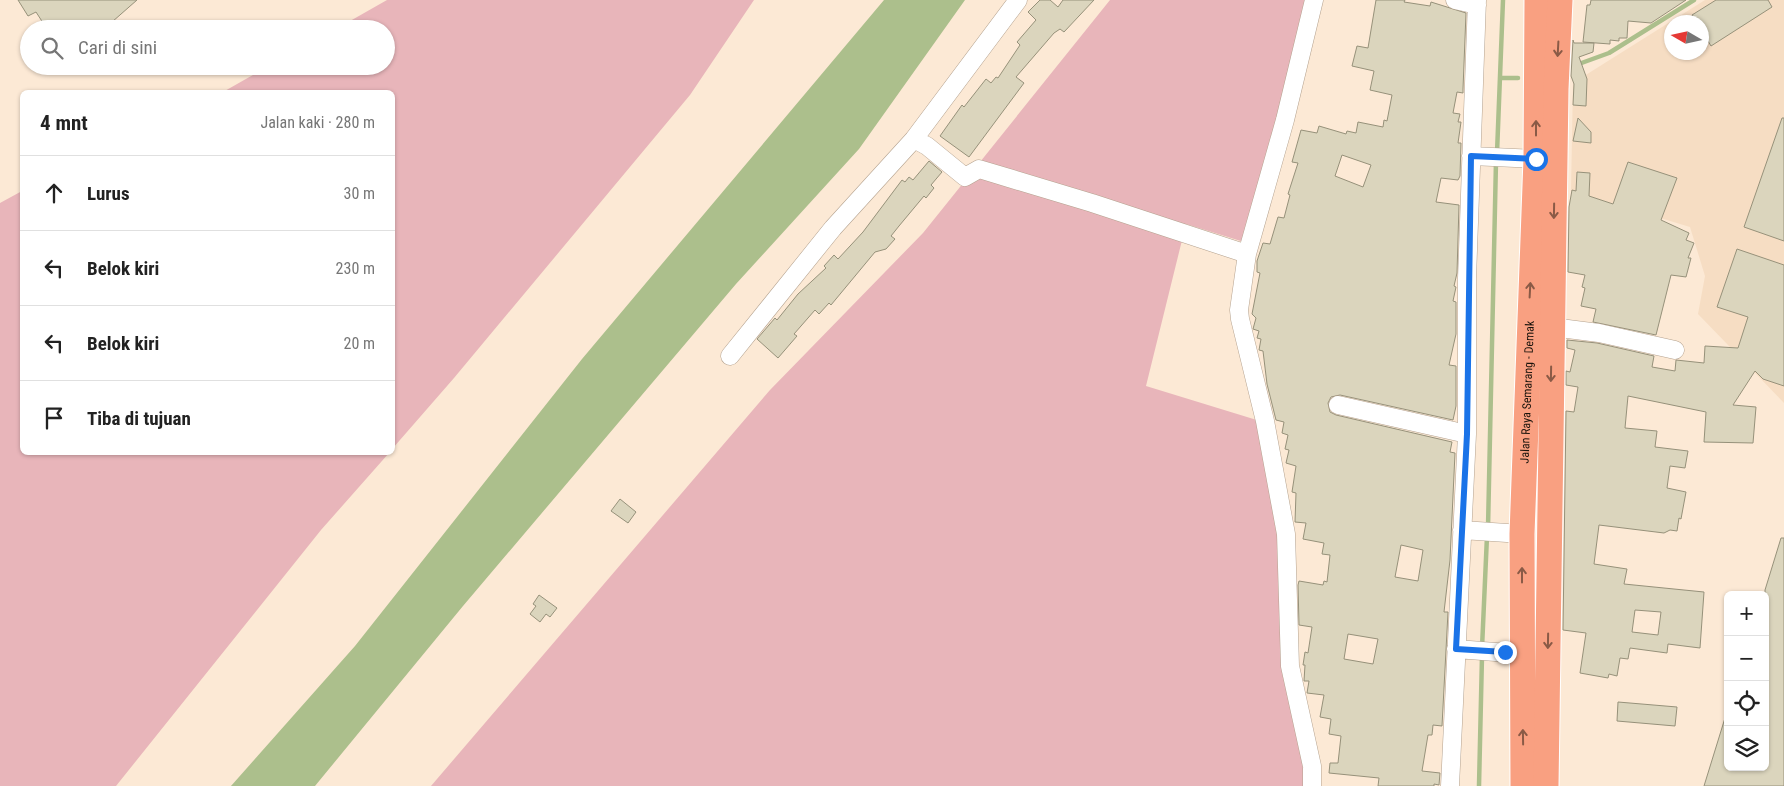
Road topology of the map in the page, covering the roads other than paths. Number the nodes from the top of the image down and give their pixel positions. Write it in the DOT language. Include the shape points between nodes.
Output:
graph roads {
  1 [pos="1018,0"];
  2 [pos="1314,0"];
  3 [pos="1455,0"];
  4 [pos="1537,0"];
  5 [pos="1560,0"];
  6 [pos="1477,2"];
  7 [pos="914,139"];
  8 [pos="1477,156"];
  9 [pos="1527,159"];
  10 [pos="1247,254"];
  11 [pos="1552,327"];
  12 [pos="1675,350"];
  13 [pos="730,356"];
  14 [pos="1338,405"];
  15 [pos="1467,434"];
  16 [pos="1468,530"];
  17 [pos="1517,533"];
  18 [pos="1460,649"];
  19 [pos="1513,653"];
  20 [pos="1312,786"];
  21 [pos="1450,786"];
  22 [pos="1523,786"];
  23 [pos="1546,786"];
  1 -- 7 [label="street"];
  2 -- 10 [label="street" via="1285,120"];
  3 -- 6 [label="street"];
  9 -- 4 [label="highway, Jalan Raya Semarang - Demak, one-way"];
  5 -- 11 [label="highway, Jalan Raya Semarang - Demak, one-way"];
  6 -- 8 [label="street"];
  7 -- 10 [label="street" via="965,176 979,169"];
  7 -- 13 [label="street" via="833,228"];
  8 -- 9 [label="street"];
  8 -- 15 [label="street"];
  17 -- 9 [label="highway, Jalan Raya Semarang - Demak, one-way"];
  10 -- 20 [label="street" via="1240,319 1265,422 1286,534 1290,666 1312,766"];
  11 -- 12 [label="street" via="1599,333"];
  11 -- 23 [label="highway, Jalan Raya Semarang - Demak, one-way"];
  14 -- 15 [label="street"];
  15 -- 16 [label="street"];
  16 -- 17 [label="street"];
  16 -- 18 [label="street"];
  19 -- 17 [label="highway, Jalan Raya Semarang - Demak, one-way"];
  18 -- 19 [label="street"];
  18 -- 21 [label="street"];
  22 -- 19 [label="highway, Jalan Raya Semarang - Demak, one-way"];
}
